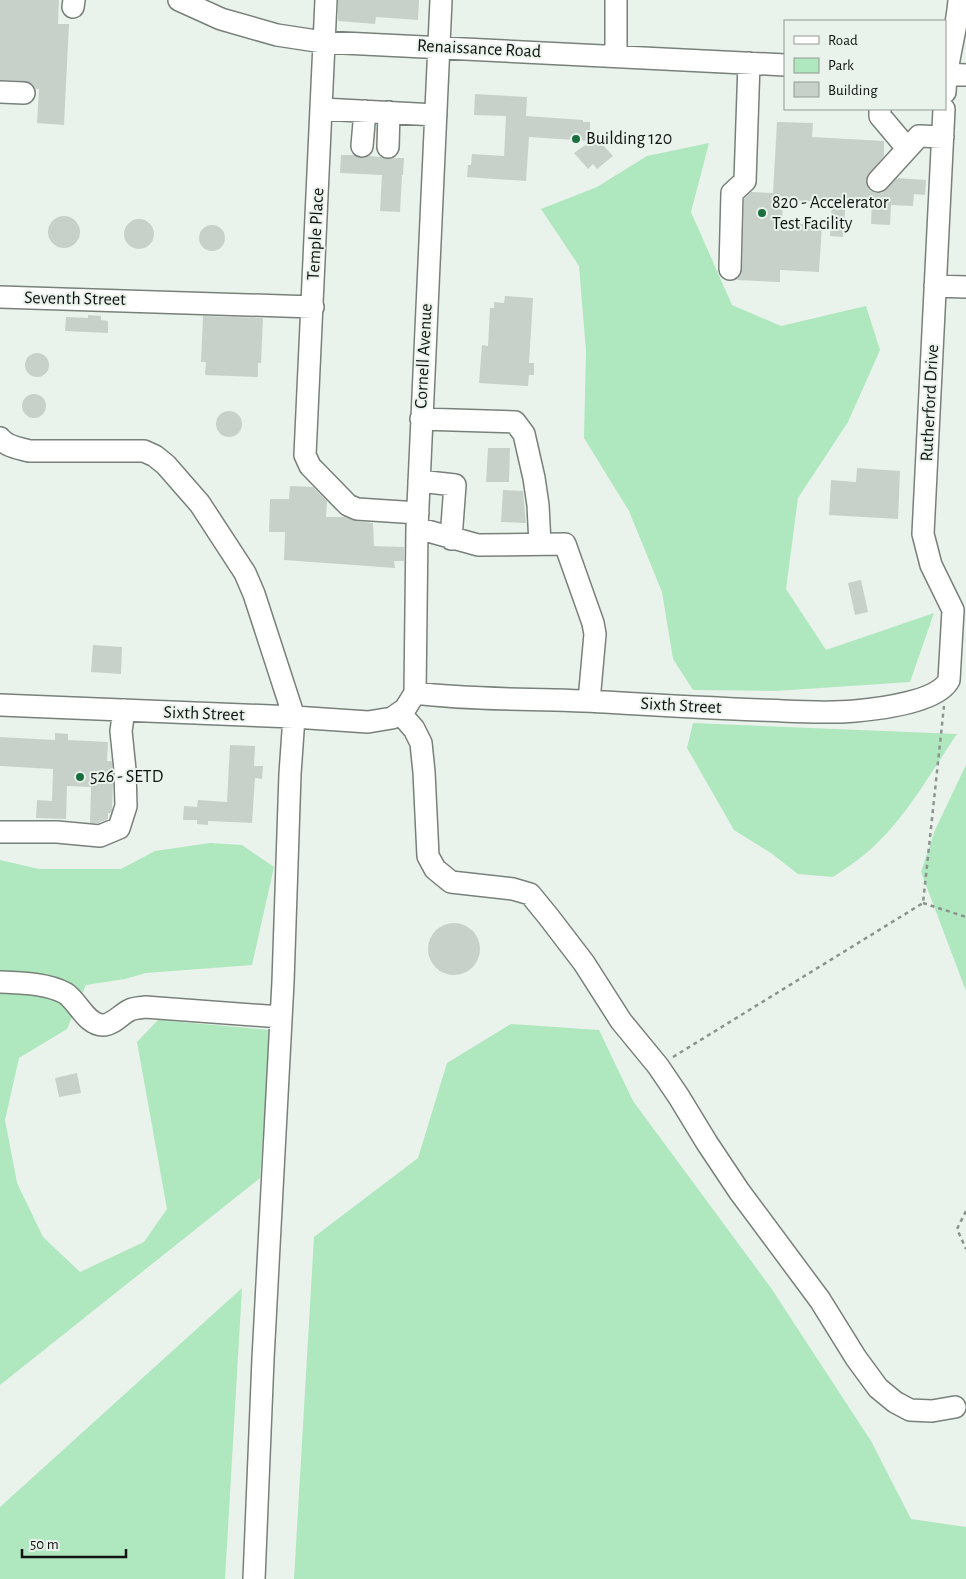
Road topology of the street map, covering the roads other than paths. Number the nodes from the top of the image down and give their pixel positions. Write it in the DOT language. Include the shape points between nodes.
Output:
graph roads {
  1 [pos="179,0"];
  2 [pos="326,0"];
  3 [pos="442,0"];
  4 [pos="616,0"];
  5 [pos="959,0"];
  6 [pos="323,42"];
  7 [pos="439,47"];
  8 [pos="616,56"];
  9 [pos="749,63"];
  10 [pos="784,65"];
  11 [pos="950,79"];
  12 [pos="0,92"];
  13 [pos="24,93"];
  14 [pos="322,109"];
  15 [pos="880,110"];
  16 [pos="944,110"];
  17 [pos="364,111"];
  18 [pos="389,112"];
  19 [pos="436,115"];
  20 [pos="943,137"];
  21 [pos="362,146"];
  22 [pos="388,147"];
  23 [pos="908,148"];
  24 [pos="878,181"];
  25 [pos="730,269"];
  26 [pos="935,286"];
  27 [pos="966,287"];
  28 [pos="0,297"];
  29 [pos="313,307"];
  30 [pos="421,418"];
  31 [pos="0,438"];
  32 [pos="419,481"];
  33 [pos="417,521"];
  34 [pos="451,539"];
  35 [pos="540,544"];
  36 [pos="945,687"];
  37 [pos="589,701"];
  38 [pos="0,705"];
  39 [pos="407,705"];
  40 [pos="124,710"];
  41 [pos="294,717"];
  42 [pos="0,832"];
  43 [pos="0,982"];
  44 [pos="281,1018"];
  45 [pos="956,1407"];
  46 [pos="254,1579"];
  1 -- 6 [label="street, Renaissance Road" via="221,19 277,36"];
  2 -- 6 [label="street, Temple Place"];
  3 -- 7 [label="street, Cornell Avenue"];
  4 -- 8 [label="street"];
  5 -- 11 [label="street"];
  6 -- 7 [label="street, Renaissance Road"];
  6 -- 14 [label="street, Temple Place"];
  7 -- 8 [label="street, Renaissance Road"];
  7 -- 19 [label="street, Cornell Avenue"];
  8 -- 9 [label="street, Renaissance Road"];
  9 -- 10 [label="street, Renaissance Road"];
  9 -- 25 [label="street" via="745,181 732,194"];
  12 -- 13 [label="street"];
  14 -- 17 [label="street"];
  14 -- 29 [label="street, Temple Place"];
  15 -- 23 [label="street" via="880,116"];
  16 -- 20 [label="street, Rutherford Drive"];
  17 -- 18 [label="street"];
  17 -- 21 [label="street"];
  18 -- 19 [label="street"];
  18 -- 22 [label="street"];
  19 -- 30 [label="street, Cornell Avenue"];
  20 -- 23 [label="street" via="919,136"];
  20 -- 26 [label="street, Rutherford Drive"];
  23 -- 24 [label="street"];
  26 -- 27 [label="street"];
  26 -- 36 [label="street, Rutherford Drive" via="923,534 931,565 953,610 949,680"];
  28 -- 29 [label="street, Seventh Street"];
  29 -- 33 [label="street, Temple Place" via="305,451 310,466 342,501 357,509"];
  30 -- 32 [label="street, Cornell Avenue"];
  30 -- 35 [label="street" via="515,422 524,434 534,478"];
  31 -- 41 [label="street" via="13,447 29,451 144,451 166,465 200,504 244,572"];
  32 -- 33 [label="street, Cornell Avenue"];
  32 -- 34 [label="street" via="455,485"];
  33 -- 34 [label="street"];
  33 -- 39 [label="street, Cornell Avenue"];
  34 -- 35 [label="street" via="478,545"];
  35 -- 37 [label="street" via="565,544 592,622 595,634"];
  36 -- 37 [label="street, Sixth Street" via="907,702 854,711 812,712"];
  37 -- 39 [label="street, Sixth Street" via="440,696"];
  38 -- 40 [label="street, Sixth Street"];
  39 -- 41 [label="street, Sixth Street" via="392,718 368,722"];
  39 -- 45 [label="street" via="422,744 428,856 435,869 451,882 530,894 584,962 621,1021 658,1066 707,1144 820,1300 878,1388 910,1410"];
  40 -- 41 [label="street, Sixth Street"];
  40 -- 42 [label="street" via="121,731 126,806 118,828 100,836"];
  41 -- 44 [label="street"];
  43 -- 44 [label="street" via="48,986 65,993 93,1022 100,1025 107,1025 130,1010 145,1007"];
  44 -- 46 [label="street" via="262,1359"];
}
